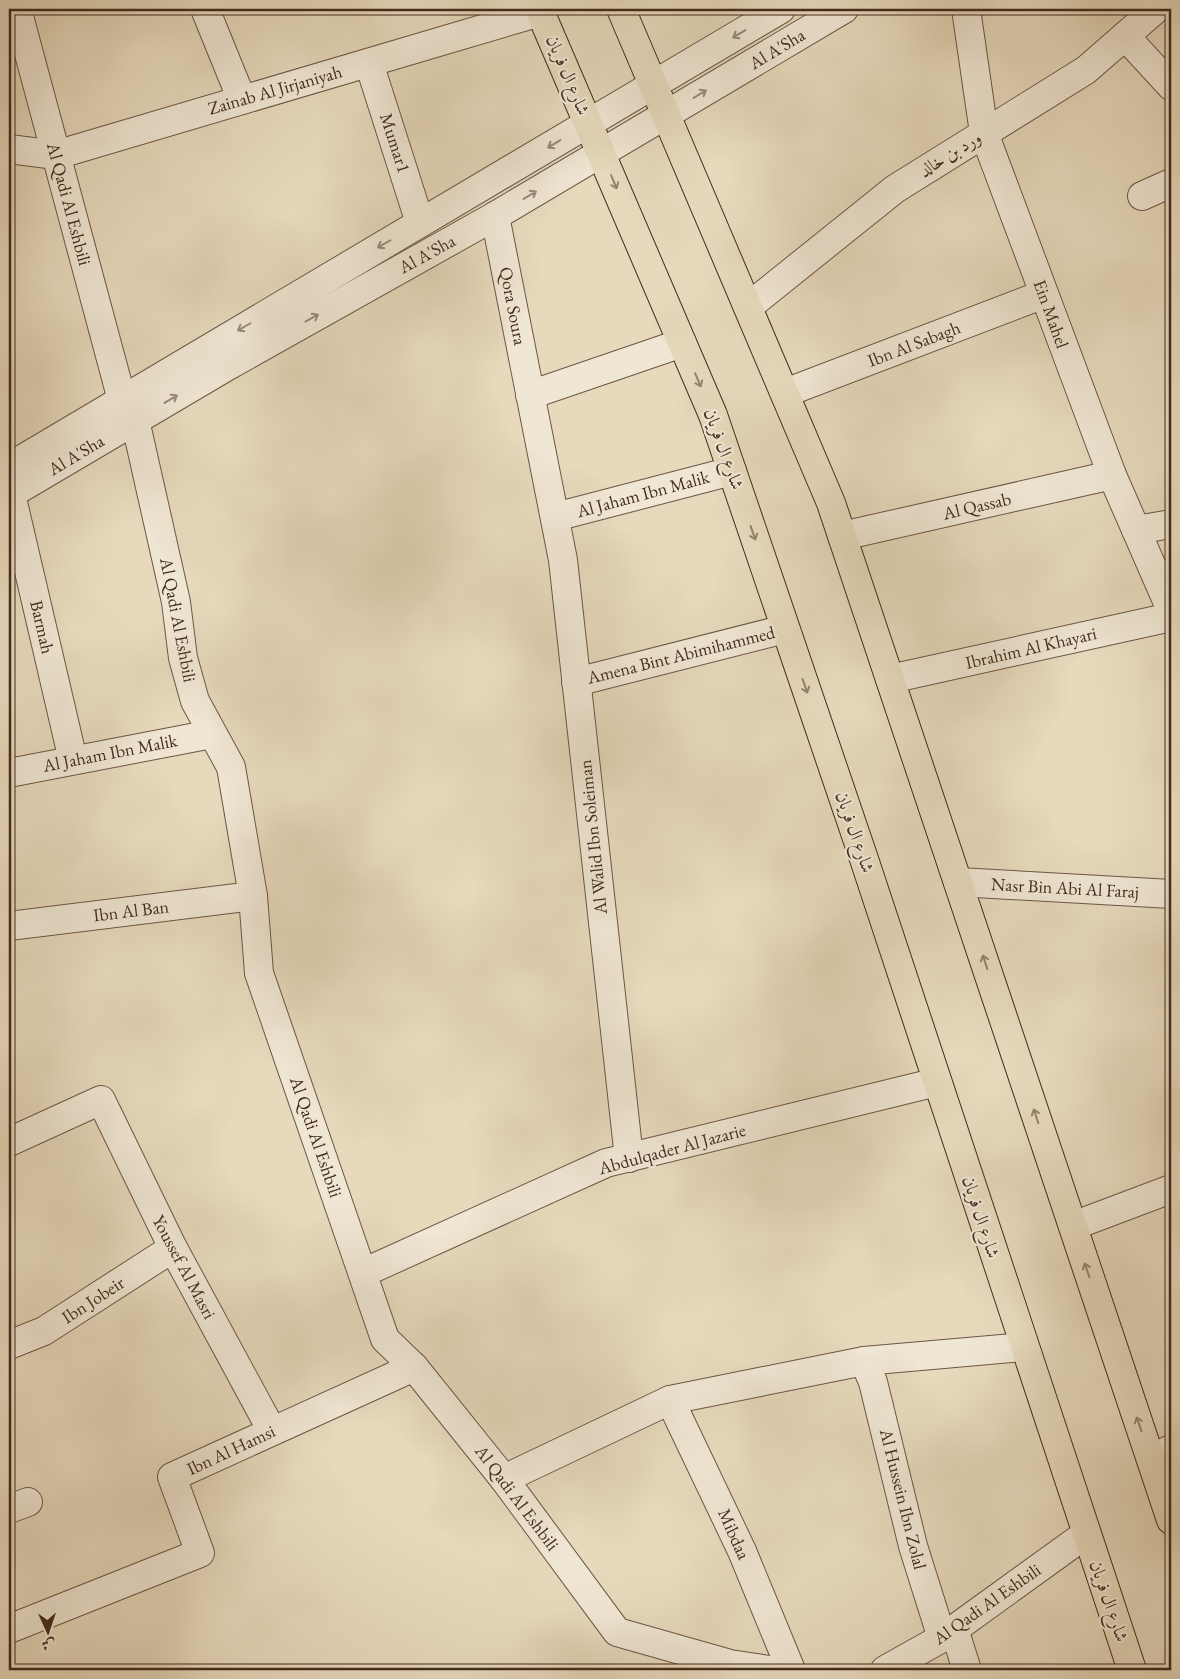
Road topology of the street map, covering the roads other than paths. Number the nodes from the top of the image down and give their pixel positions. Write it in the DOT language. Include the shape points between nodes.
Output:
graph roads {
  1 [pos="17,9"];
  2 [pos="205,9"];
  3 [pos="621,9"];
  4 [pos="781,9"];
  5 [pos="844,9"];
  6 [pos="966,9"];
  7 [pos="1156,9"];
  8 [pos="540,10"];
  9 [pos="1125,36"];
  10 [pos="369,63"];
  11 [pos="653,85"];
  12 [pos="1171,86"];
  13 [pos="242,100"];
  14 [pos="666,114"];
  15 [pos="588,123"];
  16 [pos="984,133"];
  17 [pos="9,149"];
  18 [pos="601,153"];
  19 [pos="56,154"];
  20 [pos="1171,183"];
  21 [pos="1142,196"];
  22 [pos="495,216"];
  23 [pos="420,223"];
  24 [pos="1044,294"];
  25 [pos="748,306"];
  26 [pos="682,343"];
  27 [pos="785,393"];
  28 [pos="530,395"];
  29 [pos="129,410"];
  30 [pos="9,467"];
  31 [pos="732,471"];
  32 [pos="1112,475"];
  33 [pos="10,494"];
  34 [pos="554,517"];
  35 [pos="1171,524"];
  36 [pos="1136,530"];
  37 [pos="842,536"];
  38 [pos="1171,610"];
  39 [pos="1171,616"];
  40 [pos="786,628"];
  41 [pos="890,679"];
  42 [pos="576,682"];
  43 [pos="212,734"];
  44 [pos="73,760"];
  45 [pos="9,773"];
  46 [pos="958,882"];
  47 [pos="1171,894"];
  48 [pos="253,896"];
  49 [pos="9,926"];
  50 [pos="937,1082"];
  51 [pos="9,1142"];
  52 [pos="629,1158"];
  53 [pos="1171,1189"];
  54 [pos="1073,1226"];
  55 [pos="173,1248"];
  56 [pos="363,1273"];
  57 [pos="9,1345"];
  58 [pos="1024,1347"];
  59 [pos="864,1361"];
  60 [pos="414,1367"];
  61 [pos="670,1400"];
  62 [pos="272,1431"];
  63 [pos="1161,1454"];
  64 [pos="504,1480"];
  65 [pos="1171,1520"];
  66 [pos="1086,1534"];
  67 [pos="9,1629"];
  68 [pos="948,1633"];
  69 [pos="769,1670"];
  70 [pos="791,1670"];
  71 [pos="885,1670"];
  72 [pos="967,1670"];
  73 [pos="1132,1670"];
  1 -- 19 [label="street, Al Qadi Al Eshbili"];
  2 -- 13 [label="street"];
  3 -- 11 [label="main road"];
  4 -- 11 [label="street, Al A'Sha, one-way"];
  14 -- 5 [label="street, Al A'Sha, one-way"];
  6 -- 16 [label="street, Ein Mahel"];
  7 -- 9 [label="street, ورد بن خالد"];
  8 -- 10 [label="street, Zainab Al Jirjaniyah"];
  8 -- 15 [label="main road, شارع ال فريان"];
  9 -- 12 [label="street"];
  9 -- 16 [label="street, ورد بن خالد" via="1086,70"];
  10 -- 13 [label="street, Zainab Al Jirjaniyah"];
  10 -- 23 [label="street, Mumar1"];
  11 -- 14 [label="main road"];
  11 -- 15 [label="street, Al A'Sha"];
  13 -- 19 [label="street, Zainab Al Jirjaniyah"];
  14 -- 18 [label="street, Al A'Sha"];
  14 -- 25 [label="main road"];
  15 -- 18 [label="main road, شارع ال فريان"];
  15 -- 23 [label="street, Al A'Sha, one-way"];
  16 -- 24 [label="street, Ein Mahel"];
  16 -- 25 [label="street, ورد بن خالد" via="895,189"];
  17 -- 19 [label="street, Zainab Al Jirjaniyah"];
  22 -- 18 [label="street, Al A'Sha, one-way"];
  18 -- 26 [label="main road, شارع ال فريان, one-way"];
  19 -- 29 [label="street, Al Qadi Al Eshbili"];
  20 -- 21 [label="street"];
  22 -- 28 [label="street, Qora Soura"];
  29 -- 22 [label="street, Al A'Sha, one-way" via="226,367"];
  23 -- 29 [label="street, Al A'Sha, one-way"];
  24 -- 27 [label="street, Ibn Al Sabagh"];
  24 -- 32 [label="street, Ein Mahel"];
  25 -- 27 [label="main road"];
  26 -- 28 [label="street"];
  26 -- 31 [label="main road, شارع ال فريان, one-way" via="713,415"];
  27 -- 37 [label="main road"];
  28 -- 34 [label="street, Qora Soura"];
  29 -- 30 [label="street, Al A'Sha"];
  29 -- 33 [label="street, Al A'Sha"];
  29 -- 43 [label="street, Al Qadi Al Eshbili" via="176,602 183,658 195,702"];
  31 -- 34 [label="street, Al Jaham Ibn Malik"];
  31 -- 40 [label="main road, شارع ال فريان, one-way"];
  32 -- 36 [label="street, Ein Mahel"];
  32 -- 37 [label="street, Al Qassab"];
  33 -- 44 [label="street, Barmah"];
  34 -- 42 [label="street, Al Walid Ibn Soleiman" via="563,560"];
  35 -- 36 [label="street"];
  36 -- 38 [label="street, Ein Mahel"];
  37 -- 41 [label="main road"];
  39 -- 41 [label="street, Ibrahim Al Khayari"];
  40 -- 42 [label="street, Amena Bint Abimihammed"];
  40 -- 50 [label="main road, شارع ال فريان, one-way"];
  41 -- 46 [label="main road"];
  42 -- 52 [label="street, Al Walid Ibn Soleiman"];
  43 -- 44 [label="street, Al Jaham Ibn Malik"];
  43 -- 48 [label="street, Al Qadi Al Eshbili" via="231,767"];
  44 -- 45 [label="street, Al Jaham Ibn Malik"];
  46 -- 47 [label="street, Nasr Bin Abi Al Faraj"];
  54 -- 46 [label="main road, one-way"];
  48 -- 49 [label="street, Ibn Al Ban"];
  48 -- 56 [label="street, Al Qadi Al Eshbili" via="259,973"];
  50 -- 52 [label="street, Abdulqader Al Jazarie"];
  50 -- 58 [label="main road, شارع ال فريان"];
  51 -- 55 [label="street, Youssef Al Masri" via="100,1100"];
  52 -- 56 [label="street, Abdulqader Al Jazarie" via="606,1163"];
  53 -- 54 [label="street"];
  63 -- 54 [label="main road, one-way"];
  55 -- 57 [label="street, Ibn Jobeir" via="44,1331"];
  55 -- 62 [label="street, Youssef Al Masri"];
  56 -- 60 [label="street, Al Qadi Al Eshbili" via="385,1339"];
  58 -- 59 [label="street"];
  58 -- 66 [label="main road, شارع ال فريان"];
  59 -- 61 [label="street"];
  59 -- 68 [label="street, Al Hussein Ibn Zolal" via="873,1382 913,1546"];
  60 -- 62 [label="street, Ibn Al Hamsi"];
  60 -- 64 [label="street, Al Qadi Al Eshbili"];
  61 -- 64 [label="street"];
  61 -- 70 [label="street, Mibdaa" via="742,1551"];
  62 -- 67 [label="street, Ibn Al Hamsi" via="172,1477 200,1553"];
  63 -- 65 [label="main road"];
  64 -- 69 [label="street, Al Qadi Al Eshbili" via="617,1632 730,1664"];
  66 -- 68 [label="street, Al Qadi Al Eshbili"];
  66 -- 73 [label="main road, شارع ال فريان"];
  68 -- 71 [label="street, Al Qadi Al Eshbili"];
  68 -- 72 [label="street, Al Hussein Ibn Zolal"];
}
